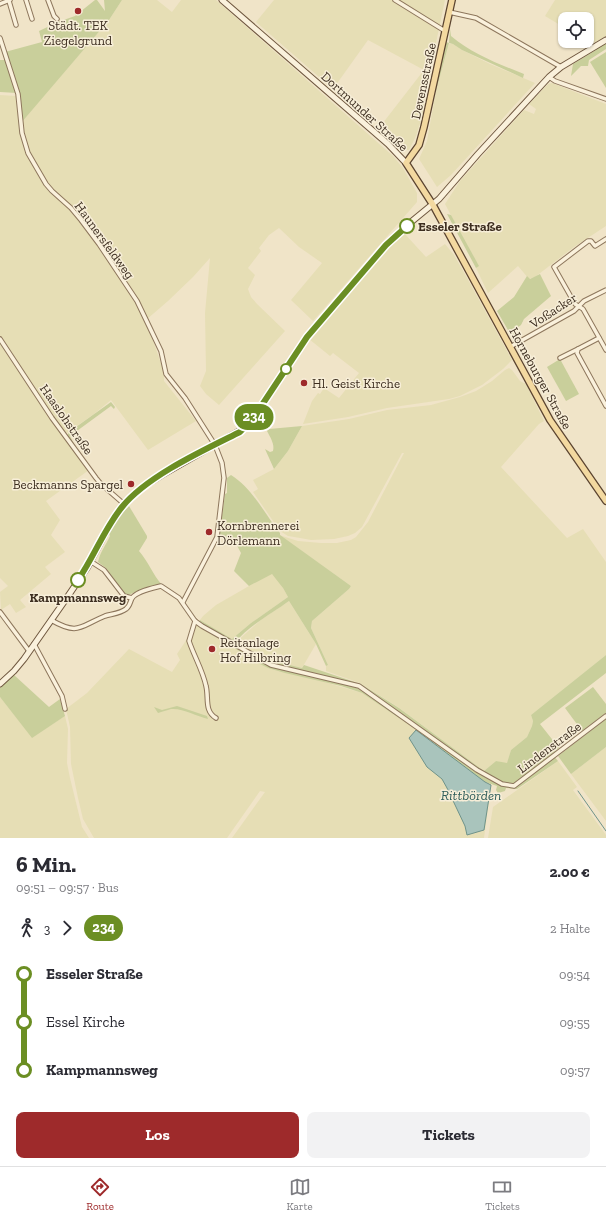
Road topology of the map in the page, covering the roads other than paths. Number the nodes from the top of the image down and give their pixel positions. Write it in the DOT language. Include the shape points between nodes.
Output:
graph roads {
  1 [pos="10,0"];
  2 [pos="26,0"];
  3 [pos="48,0"];
  4 [pos="222,0"];
  5 [pos="395,0"];
  6 [pos="452,0"];
  7 [pos="0,4"];
  8 [pos="450,12"];
  9 [pos="32,19"];
  10 [pos="57,19"];
  11 [pos="16,25"];
  12 [pos="445,31"];
  13 [pos="0,40"];
  14 [pos="606,40"];
  15 [pos="560,67"];
  16 [pos="549,77"];
  17 [pos="606,100"];
  18 [pos="406,163"];
  19 [pos="433,205"];
  20 [pos="606,239"];
  21 [pos="464,262"];
  22 [pos="606,290"];
  23 [pos="580,306"];
  24 [pos="599,338"];
  25 [pos="0,339"];
  26 [pos="510,347"];
  27 [pos="578,350"];
  28 [pos="606,350"];
  29 [pos="560,358"];
  30 [pos="606,406"];
  31 [pos="215,445"];
  32 [pos="606,501"];
  33 [pos="124,504"];
  34 [pos="90,561"];
  35 [pos="132,598"];
  36 [pos="183,602"];
  37 [pos="0,612"];
  38 [pos="51,620"];
  39 [pos="195,621"];
  40 [pos="34,644"];
  41 [pos="29,651"];
  42 [pos="0,684"];
  43 [pos="65,709"];
  44 [pos="606,716"];
  45 [pos="216,718"];
  1 -- 7 [label="street"];
  1 -- 11 [label="street"];
  2 -- 9 [label="street"];
  3 -- 10 [label="street"];
  4 -- 18 [label="main road, Dortmunder Straße" via="388,144"];
  5 -- 12 [label="street"];
  6 -- 8 [label="main road, Devensstraße"];
  8 -- 12 [label="main road, Devensstraße"];
  8 -- 15 [label="street" via="476,18"];
  12 -- 18 [label="main road, Devensstraße" via="419,145"];
  13 -- 31 [label="street, Haunersfeldweg" via="18,94 22,133 28,154 46,184 81,220 137,301 160,351 166,374 185,398"];
  14 -- 15 [label="main road"];
  15 -- 16 [label="main road"];
  16 -- 17 [label="street"];
  16 -- 19 [label="main road"];
  18 -- 19 [label="main road, Dortmunder Straße"];
  19 -- 21 [label="main road, Dortmunder Straße"];
  19 -- 31 [label="main road" via="386,245 307,337 247,425 240,432"];
  20 -- 23 [label="street" via="595,246 588,241 554,267 575,304"];
  21 -- 26 [label="main road, Horneburger Straße"];
  22 -- 23 [label="street, Voßacker" via="584,301"];
  23 -- 24 [label="street"];
  23 -- 26 [label="street, Voßacker"];
  24 -- 27 [label="street"];
  24 -- 28 [label="street"];
  25 -- 33 [label="street, Haaslohstraße" via="52,418 96,478"];
  26 -- 32 [label="main road, Horneburger Straße" via="557,432"];
  27 -- 29 [label="street"];
  27 -- 30 [label="street" via="578,356"];
  31 -- 33 [label="main road" via="147,484"];
  31 -- 36 [label="street, Haunersfeldweg" via="222,463 224,478 217,537"];
  33 -- 34 [label="main road"];
  34 -- 35 [label="street" via="104,570 124,596"];
  34 -- 38 [label="main road"];
  35 -- 36 [label="street" via="148,589 161,586"];
  35 -- 38 [label="street" via="126,609 79,629 66,628"];
  36 -- 39 [label="street"];
  37 -- 41 [label="street"];
  38 -- 40 [label="main road"];
  39 -- 44 [label="street, Lindenstraße" via="271,665 359,686 477,770 502,784 514,786"];
  39 -- 45 [label="street" via="189,641 206,685 209,711"];
  40 -- 41 [label="main road"];
  40 -- 43 [label="street" via="62,696"];
  41 -- 42 [label="main road"];
}
